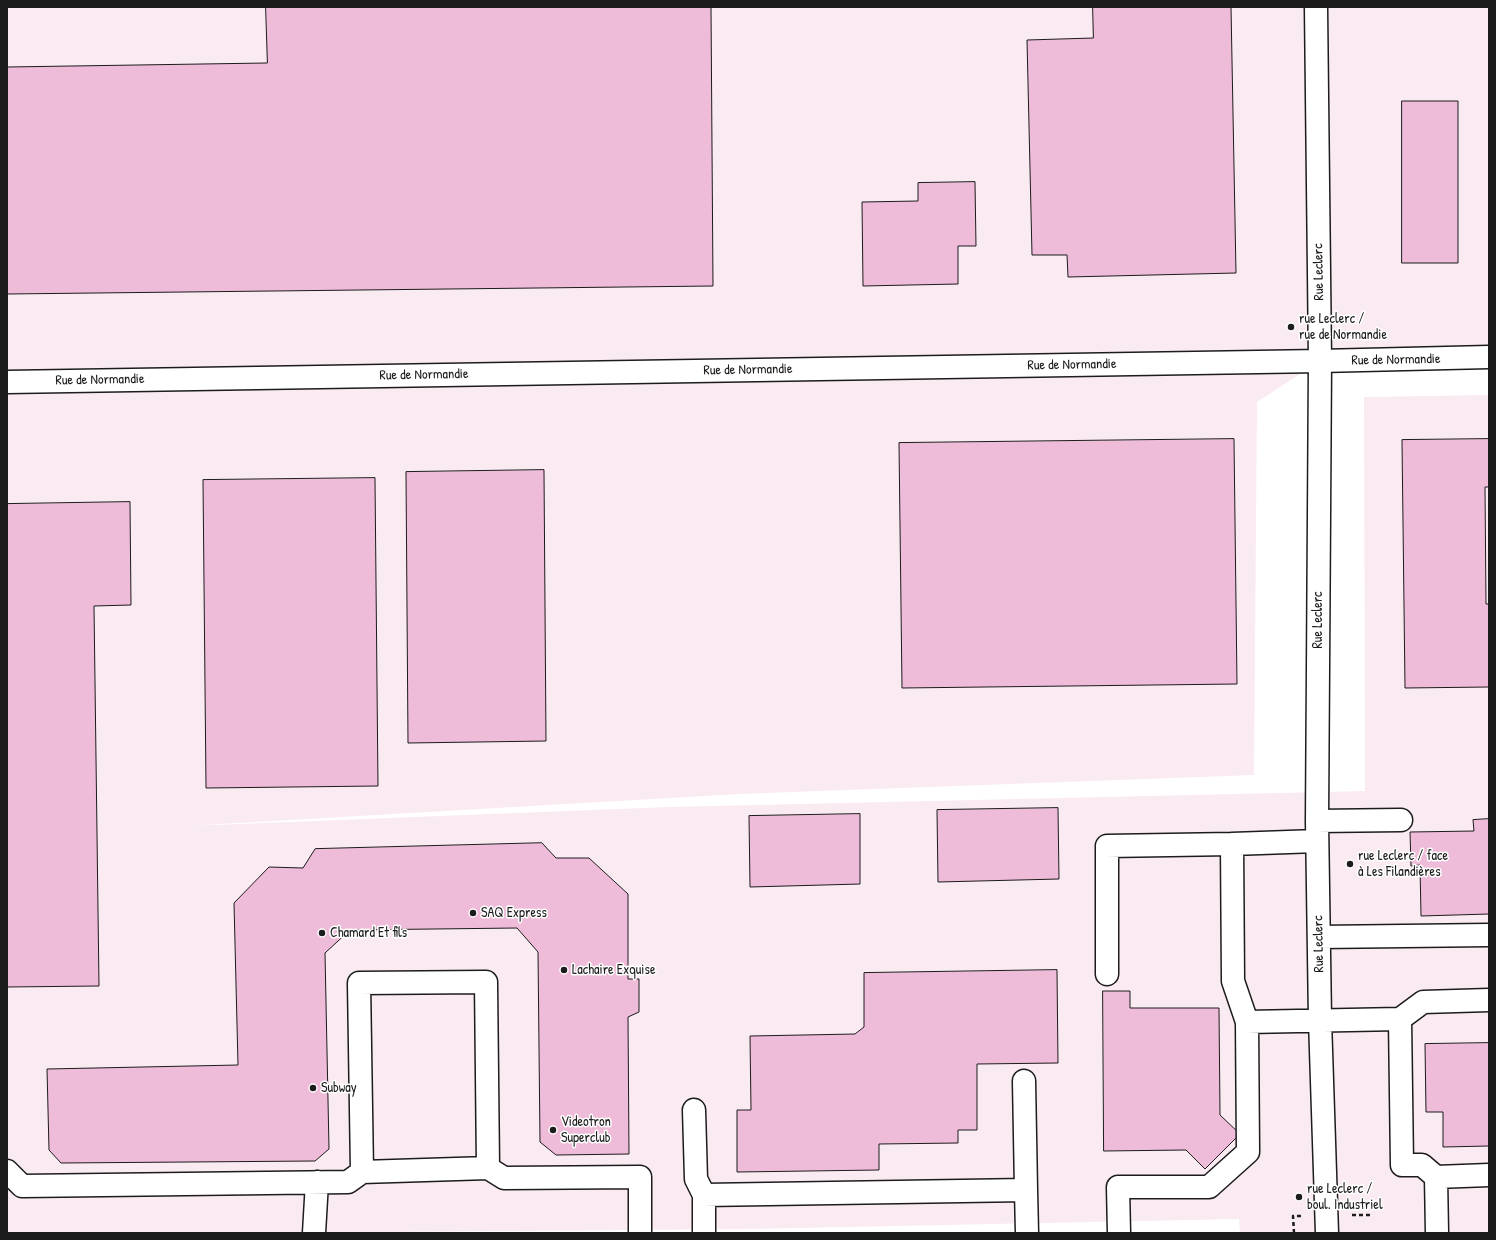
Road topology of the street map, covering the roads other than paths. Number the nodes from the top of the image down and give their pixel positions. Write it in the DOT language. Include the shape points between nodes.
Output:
graph roads {
  1 [pos="1316,7"];
  2 [pos="1489,358"];
  3 [pos="1320,361"];
  4 [pos="7,382"];
  5 [pos="1400,820"];
  6 [pos="1317,831"];
  7 [pos="1232,844"];
  8 [pos="1489,935"];
  9 [pos="1319,937"];
  10 [pos="1107,974"];
  11 [pos="1489,1000"];
  12 [pos="1400,1019"];
  13 [pos="1320,1020"];
  14 [pos="1247,1022"];
  15 [pos="1024,1081"];
  16 [pos="694,1110"];
  17 [pos="488,1168"];
  18 [pos="7,1171"];
  19 [pos="362,1172"];
  20 [pos="1489,1176"];
  21 [pos="1436,1177"];
  22 [pos="317,1182"];
  23 [pos="1026,1190"];
  24 [pos="704,1195"];
  25 [pos="314,1233"];
  26 [pos="640,1233"];
  27 [pos="704,1233"];
  28 [pos="1026,1233"];
  29 [pos="1119,1233"];
  30 [pos="1327,1233"];
  31 [pos="1437,1233"];
  1 -- 3 [label="street, Rue Leclerc"];
  2 -- 3 [label="street, Rue de Normandie"];
  3 -- 4 [label="street, Rue de Normandie"];
  3 -- 6 [label="street, Rue Leclerc"];
  5 -- 6 [label="street"];
  6 -- 7 [label="street"];
  6 -- 9 [label="street, Rue Leclerc"];
  7 -- 10 [label="street" via="1107,846"];
  7 -- 14 [label="street" via="1233,981"];
  8 -- 9 [label="street"];
  9 -- 13 [label="street, Rue Leclerc"];
  11 -- 12 [label="street" via="1423,1002"];
  12 -- 13 [label="street"];
  12 -- 21 [label="street" via="1402,1164 1422,1165"];
  13 -- 14 [label="street"];
  13 -- 30 [label="street, Rue Leclerc"];
  14 -- 29 [label="street" via="1248,1152 1209,1187 1118,1187"];
  15 -- 23 [label="street"];
  16 -- 24 [label="street" via="696,1179"];
  17 -- 19 [label="street"];
  17 -- 19 [label="street" via="486,982 359,983"];
  17 -- 26 [label="street" via="504,1178 640,1177"];
  18 -- 22 [label="street" via="22,1186"];
  19 -- 22 [label="street" via="348,1182"];
  20 -- 21 [label="street"];
  21 -- 31 [label="street"];
  22 -- 25 [label="street"];
  23 -- 24 [label="street"];
  23 -- 28 [label="street"];
  24 -- 27 [label="street"];
}
